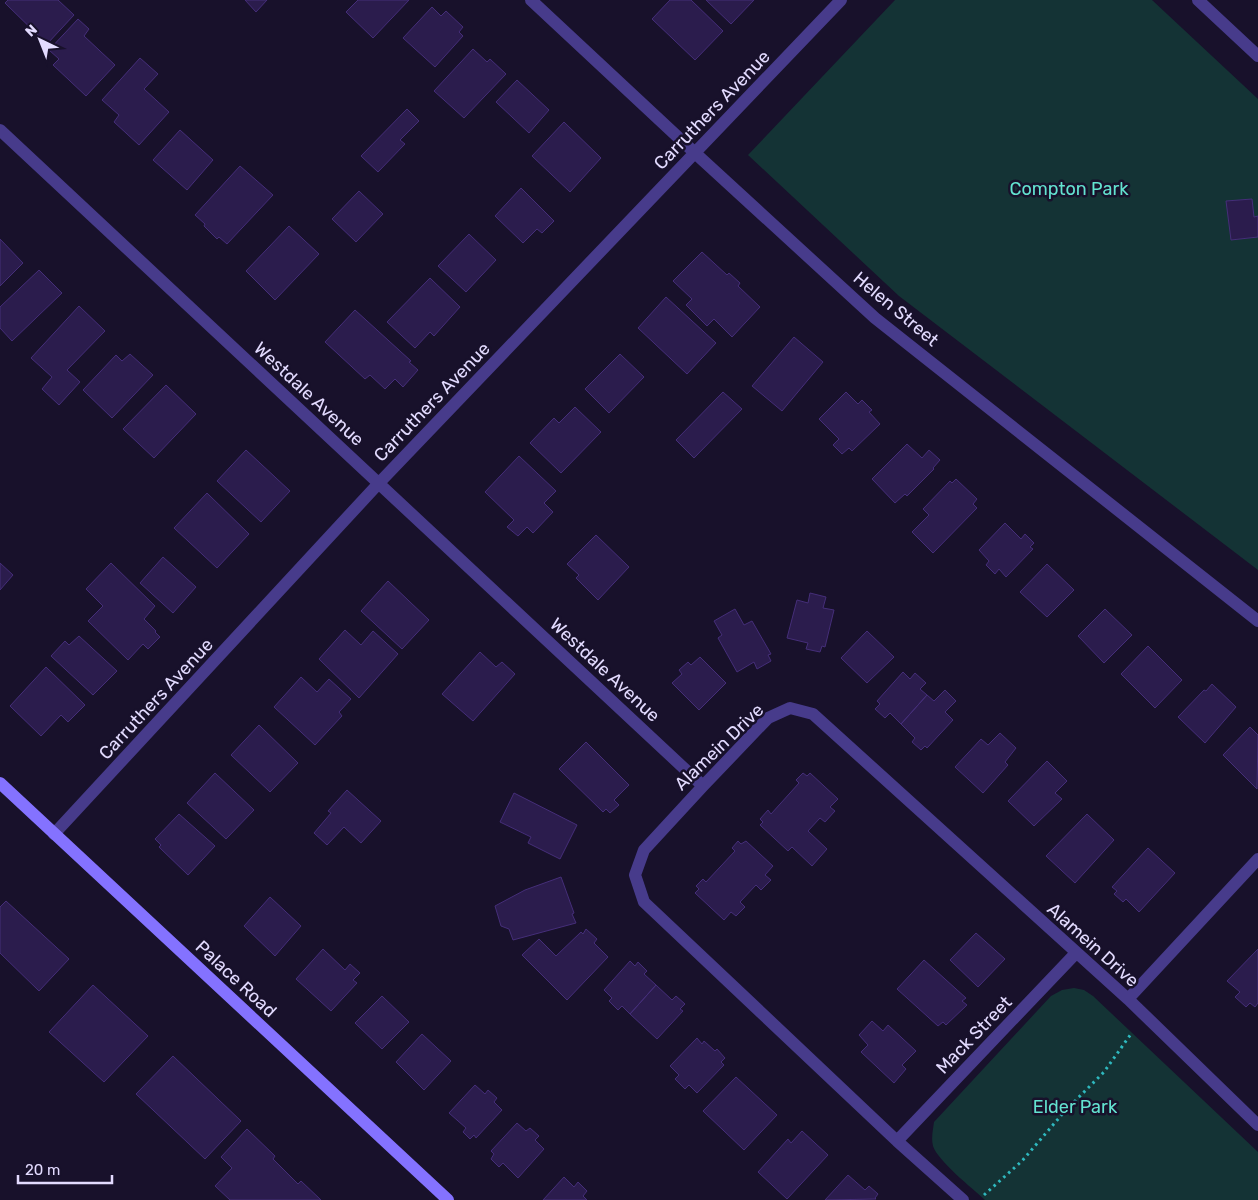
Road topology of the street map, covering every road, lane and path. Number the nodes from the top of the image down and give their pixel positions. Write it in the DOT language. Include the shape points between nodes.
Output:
graph roads {
  1 [pos="531,0"];
  2 [pos="841,0"];
  3 [pos="1198,0"];
  4 [pos="1258,56"];
  5 [pos="0,130"];
  6 [pos="695,153"];
  7 [pos="379,483"];
  8 [pos="1258,621"];
  9 [pos="0,783"];
  10 [pos="703,786"];
  11 [pos="54,834"];
  12 [pos="1258,858"];
  13 [pos="1076,953"];
  14 [pos="1128,999"];
  15 [pos="1144,1015"];
  16 [pos="1258,1125"];
  17 [pos="897,1141"];
  18 [pos="448,1200"];
  19 [pos="963,1200"];
  20 [pos="978,1200"];
  1 -- 6 [label="street, Helen Street"];
  2 -- 6 [label="street, Carruthers Avenue"];
  3 -- 4 [label="street"];
  5 -- 7 [label="street, Westdale Avenue"];
  6 -- 7 [label="street, Carruthers Avenue"];
  6 -- 8 [label="street, Helen Street" via="875,318"];
  7 -- 10 [label="street, Westdale Avenue"];
  7 -- 11 [label="street, Carruthers Avenue"];
  9 -- 11 [label="street, Palace Road"];
  10 -- 13 [label="street, Alamein Drive" via="768,718 790,708 813,714"];
  10 -- 17 [label="street, Alamein Drive" via="644,850 635,875 644,902"];
  11 -- 18 [label="street, Palace Road"];
  12 -- 14 [label="street"];
  13 -- 14 [label="street, Alamein Drive"];
  13 -- 17 [label="street, Mack Street"];
  14 -- 15 [label="street, Alamein Drive"];
  15 -- 16 [label="street, Alamein Drive"];
  15 -- 20 [label="path" via="1104,1072 1022,1161"];
  17 -- 19 [label="street, Alamein Drive"];
}
